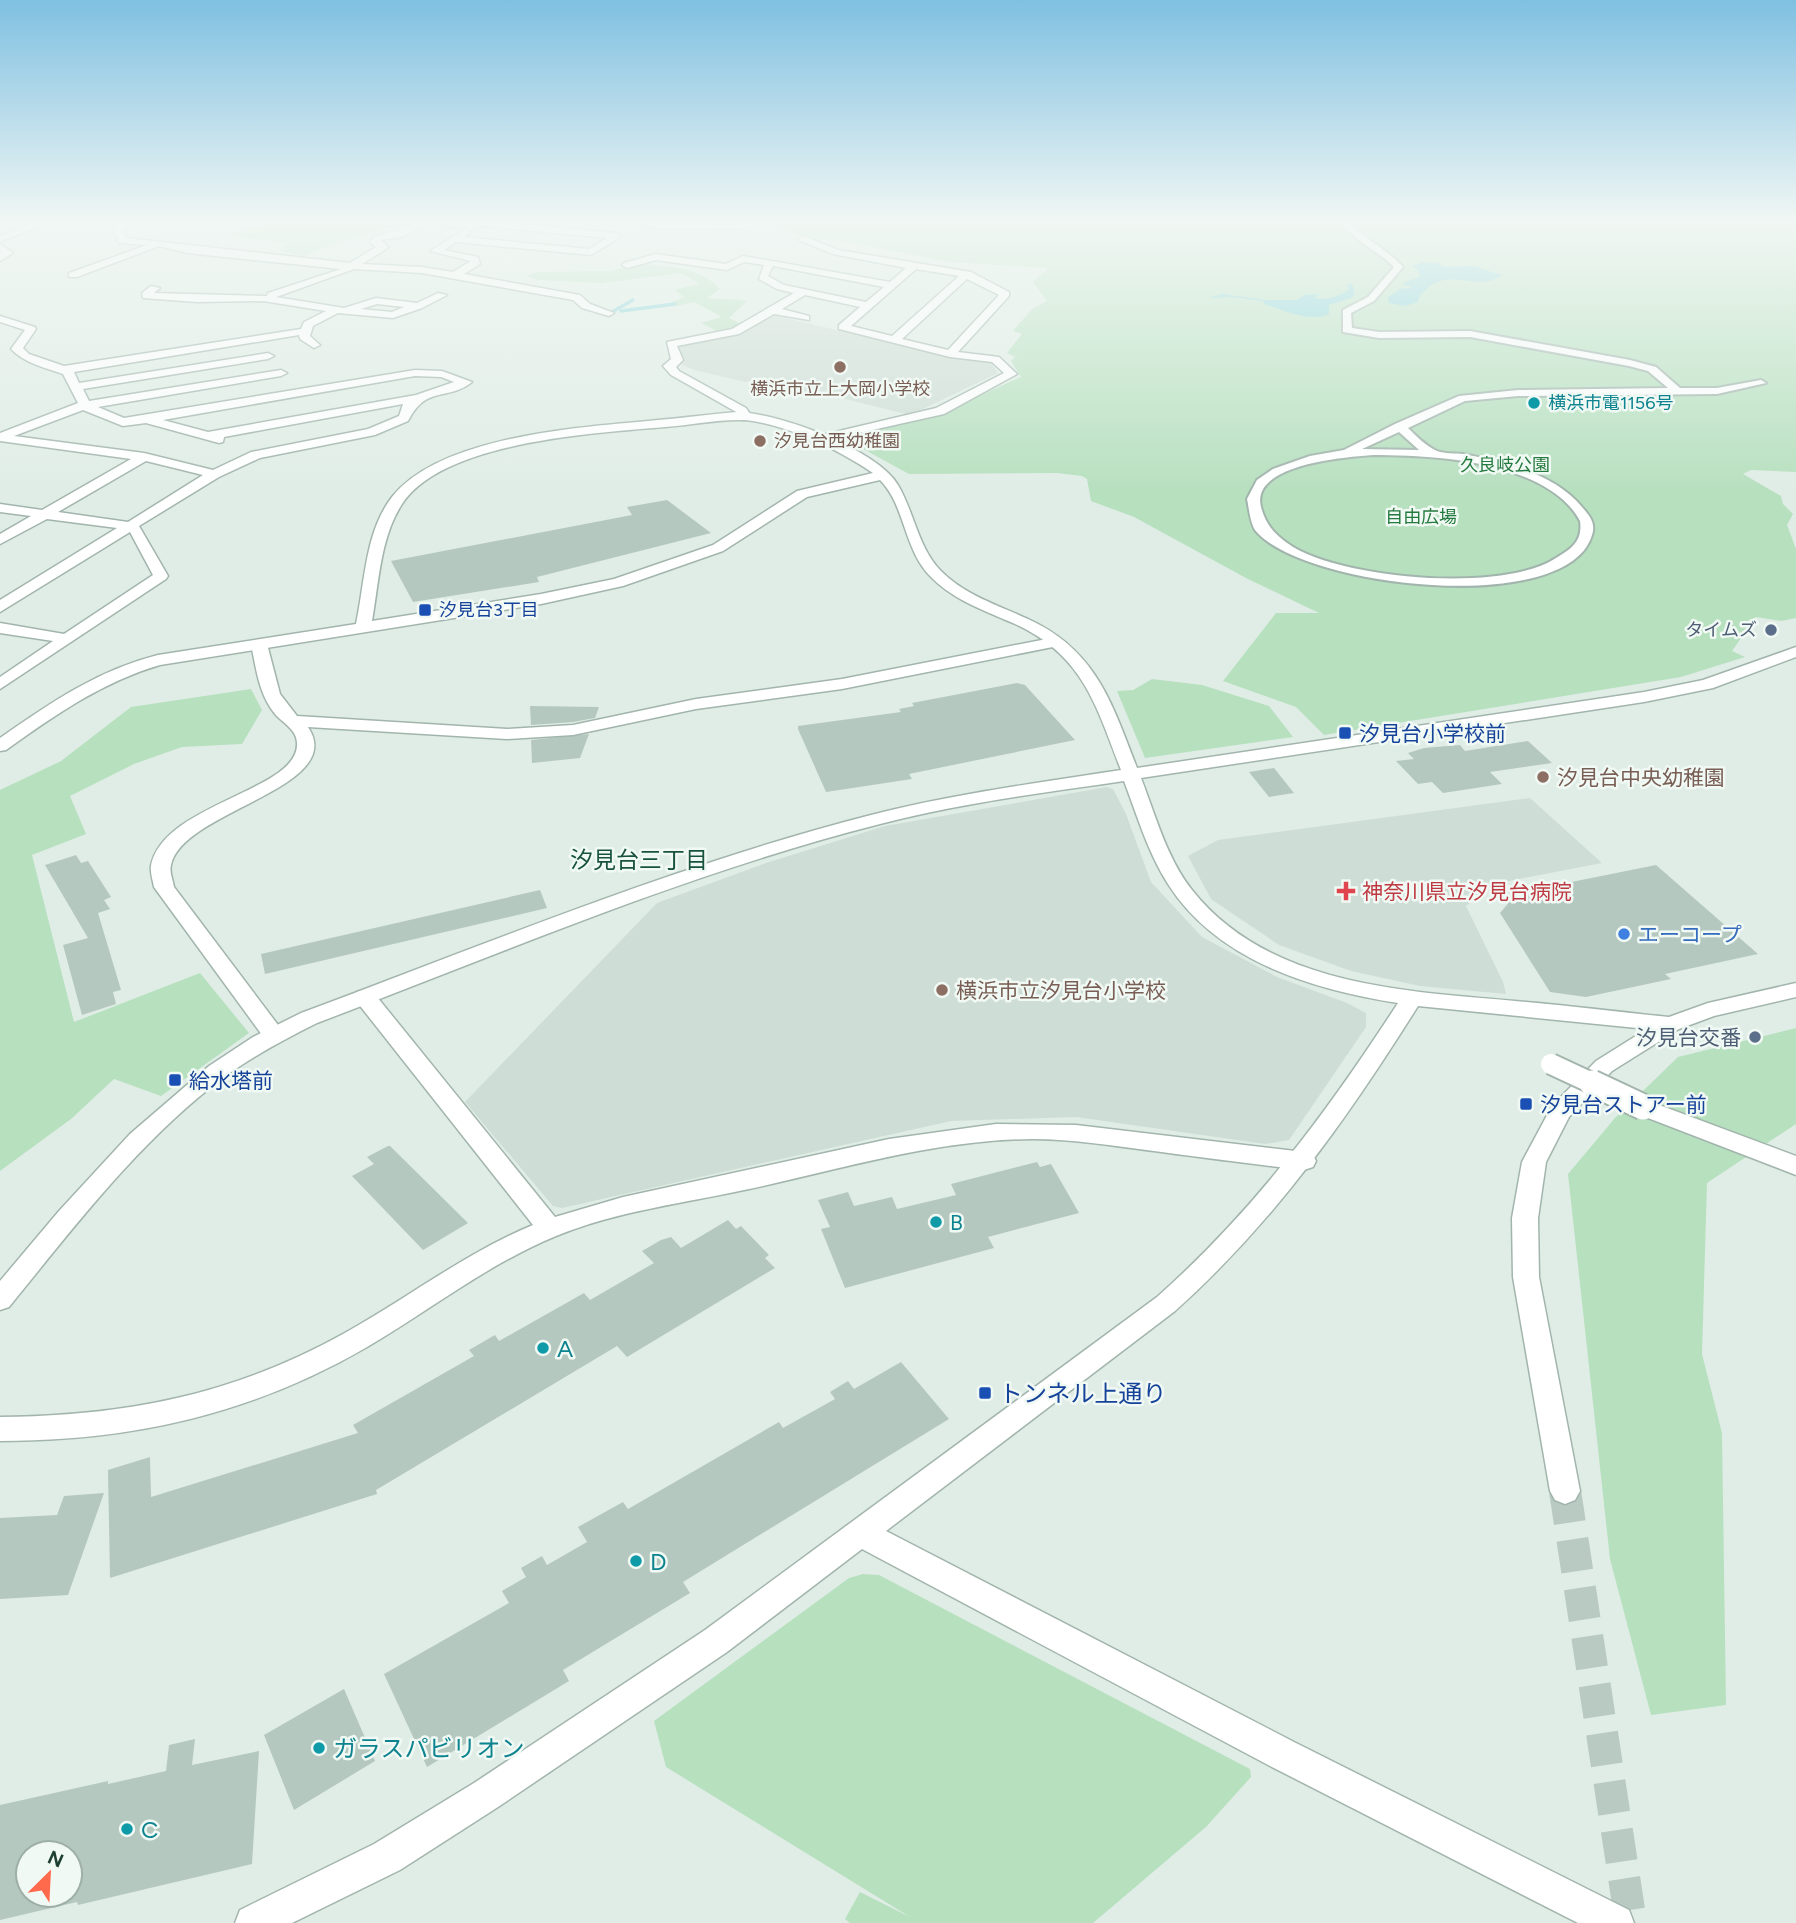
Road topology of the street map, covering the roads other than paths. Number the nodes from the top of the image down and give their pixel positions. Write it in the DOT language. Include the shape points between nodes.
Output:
graph roads {
  1 [pos="335,313"];
  2 [pos="767,313"];
  3 [pos="783,313"];
  4 [pos="860,313"];
  5 [pos="927,313"];
  6 [pos="988,313"];
  7 [pos="1346,313"];
  8 [pos="805,318"];
  9 [pos="0,319"];
  10 [pos="306,331"];
  11 [pos="259,334"];
  12 [pos="894,340"];
  13 [pos="314,345"];
  14 [pos="950,354"];
  15 [pos="268,356"];
  16 [pos="62,370"];
  17 [pos="281,373"];
  18 [pos="1761,383"];
  19 [pos="76,387"];
  20 [pos="1676,390"];
  21 [pos="298,393"];
  22 [pos="418,398"];
  23 [pos="85,406"];
  24 [pos="316,416"];
  25 [pos="746,416"];
  26 [pos="146,419"];
  27 [pos="1399,426"];
  28 [pos="207,436"];
  29 [pos="335,440"];
  30 [pos="818,440"];
  31 [pos="269,451"];
  32 [pos="1347,454"];
  33 [pos="1433,454"];
  34 [pos="144,457"];
  35 [pos="214,474"];
  36 [pos="883,475"];
  37 [pos="0,508"];
  38 [pos="45,514"];
  39 [pos="129,526"];
  40 [pos="0,541"];
  41 [pos="0,607"];
  42 [pos="363,627"];
  43 [pos="0,628"];
  44 [pos="68,639"];
  45 [pos="1057,642"];
  46 [pos="259,644"];
  47 [pos="1796,652"];
  48 [pos="0,684"];
  49 [pos="293,721"];
  50 [pos="0,746"];
  51 [pos="1132,774"];
  52 [pos="1796,990"];
  53 [pos="365,997"];
  54 [pos="1412,999"];
  55 [pos="1671,1024"];
  56 [pos="273,1034"];
  57 [pos="1551,1064"];
  58 [pos="1304,1161"];
  59 [pos="1796,1166"];
  60 [pos="550,1228"];
  61 [pos="0,1300"];
  62 [pos="0,1429"];
  63 [pos="1565,1491"];
  64 [pos="861,1534"];
  65 [pos="253,1923"];
  66 [pos="1616,1923"];
  1 -- 10 [label="street" via="308,324"];
  2 -- 25 [label="street" via="735,332 671,344 677,360 669,366 675,373"];
  3 -- 8 [label="street"];
  4 -- 12 [label="street" via="844,327"];
  5 -- 12 [label="street"];
  6 -- 14 [label="street"];
  7 -- 20 [label="street" via="1347,330 1379,335 1470,334 1630,363 1652,369"];
  9 -- 16 [label="street" via="31,329 18,349 25,356"];
  10 -- 11 [label="street"];
  10 -- 13 [label="street" via="304,337"];
  11 -- 15 [label="street"];
  11 -- 16 [label="street"];
  12 -- 14 [label="street"];
  14 -- 30 [label="street" via="995,359 1011,374 940,411"];
  15 -- 17 [label="street"];
  15 -- 19 [label="street"];
  16 -- 19 [label="street"];
  17 -- 21 [label="street"];
  17 -- 23 [label="street"];
  18 -- 20 [label="street" via="1717,391"];
  19 -- 23 [label="street"];
  20 -- 27 [label="street" via="1463,398"];
  21 -- 22 [label="street" via="415,373 442,374 466,382"];
  21 -- 24 [label="street"];
  21 -- 26 [label="street"];
  22 -- 24 [label="street"];
  22 -- 29 [label="street" via="396,424"];
  23 -- 26 [label="street" via="123,422"];
  23 -- 34 [label="street" via="0,437"];
  24 -- 28 [label="street"];
  24 -- 29 [label="street"];
  25 -- 30 [label="street"];
  25 -- 42 [label="street" via="536,438 470,455 427,473 404,492 387,516"];
  26 -- 28 [label="street"];
  27 -- 32 [label="street"];
  27 -- 33 [label="street"];
  28 -- 31 [label="street"];
  29 -- 31 [label="street"];
  30 -- 36 [label="street" via="858,456"];
  31 -- 35 [label="street"];
  32 -- 33 [label="street"];
  32 -- 33 [label="street" via="1289,467 1266,478 1252,503 1263,530 1293,551 1328,565 1425,583 1517,578 1565,562 1583,543 1586,520 1561,493 1505,468"];
  34 -- 35 [label="street"];
  34 -- 38 [label="street"];
  35 -- 39 [label="street"];
  36 -- 42 [label="street" via="802,494 718,548 642,576 541,599"];
  36 -- 45 [label="street" via="917,551 935,575 974,601"];
  37 -- 38 [label="street"];
  38 -- 39 [label="street"];
  38 -- 40 [label="street"];
  39 -- 41 [label="street"];
  39 -- 44 [label="street" via="138,531 161,576"];
  42 -- 46 [label="street"];
  43 -- 44 [label="street"];
  44 -- 48 [label="street"];
  45 -- 49 [label="street" via="842,684 696,704 573,730 508,734"];
  45 -- 51 [label="street" via="1082,667"];
  46 -- 49 [label="street" via="270,695"];
  46 -- 50 [label="street" via="125,668 82,689"];
  47 -- 51 [label="street" via="1707,684 1656,695"];
  49 -- 56 [label="street" via="307,747 293,771 192,827 169,848 161,866 164,887"];
  51 -- 53 [label="street" via="959,800 801,838"];
  51 -- 54 [label="street" via="1173,877 1207,918 1236,940 1304,975"];
  52 -- 55 [label="street" via="1708,1010"];
  53 -- 56 [label="street"];
  53 -- 60 [label="street"];
  54 -- 55 [label="street"];
  54 -- 58 [label="street"];
  55 -- 63 [label="street" via="1604,1066 1560,1112 1534,1162 1525,1218 1526,1277"];
  56 -- 61 [label="street" via="193,1089 141,1135"];
  57 -- 59 [label="street, bridge" via="1643,1107"];
  58 -- 60 [label="street" via="1084,1134 990,1132 806,1167"];
  58 -- 64 [label="street" via="1202,1274"];
  60 -- 62 [label="street" via="451,1279 344,1346 241,1392 119,1423"];
  64 -- 65 [label="street" via="716,1641 486,1795 387,1857"];
  64 -- 66 [label="street"];
}
